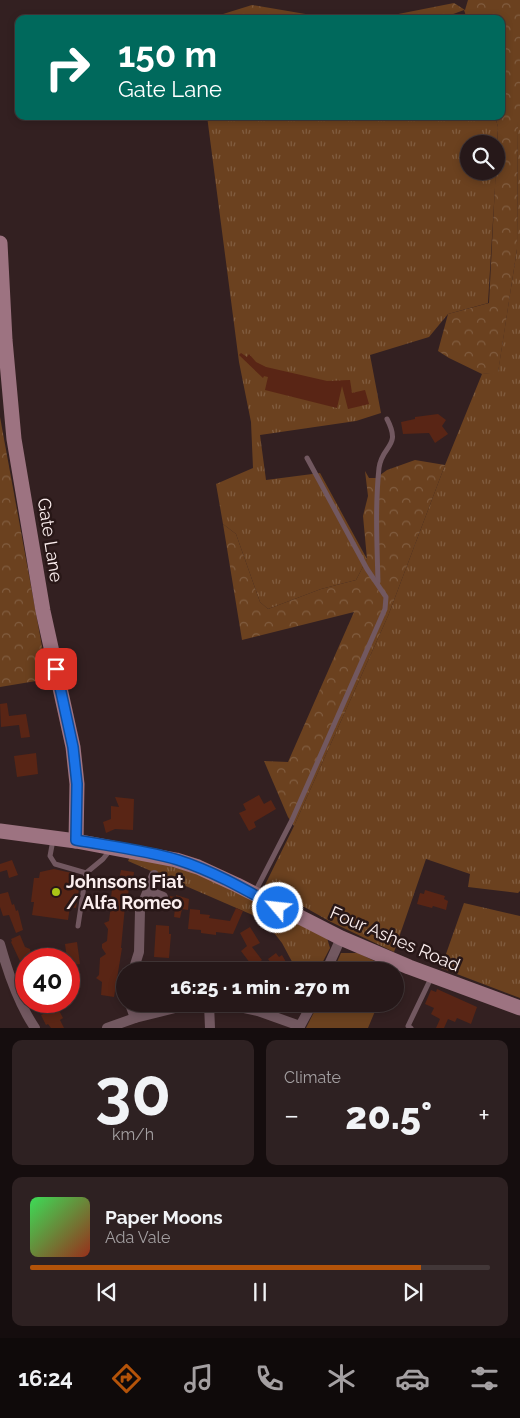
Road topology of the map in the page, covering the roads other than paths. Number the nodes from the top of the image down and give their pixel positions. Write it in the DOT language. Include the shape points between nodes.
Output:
graph roads {
  1 [pos="0,243"];
  2 [pos="387,418"];
  3 [pos="307,458"];
  4 [pos="378,582"];
  5 [pos="0,831"];
  6 [pos="54,837"];
  7 [pos="76,840"];
  8 [pos="112,847"];
  9 [pos="86,873"];
  10 [pos="154,875"];
  11 [pos="148,891"];
  12 [pos="254,895"];
  13 [pos="163,897"];
  14 [pos="78,926"];
  15 [pos="340,938"];
  16 [pos="0,944"];
  17 [pos="136,962"];
  18 [pos="330,962"];
  19 [pos="432,976"];
  20 [pos="520,1008"];
  21 [pos="133,1012"];
  22 [pos="159,1012"];
  23 [pos="209,1012"];
  24 [pos="261,1012"];
  25 [pos="307,1012"];
  26 [pos="135,1018"];
  27 [pos="299,1027"];
  28 [pos="35,1028"];
  29 [pos="108,1028"];
  30 [pos="210,1028"];
  31 [pos="411,1028"];
  1 -- 7 [label="street, Gate Lane" via="14,439 43,611 73,747 77,784"];
  2 -- 4 [label="lane" via="394,434 379,466 376,516"];
  3 -- 4 [label="lane" via="367,569"];
  4 -- 12 [label="lane" via="386,597 385,609 292,820"];
  5 -- 6 [label="street, Four Ashes Road"];
  6 -- 7 [label="street, Four Ashes Road"];
  6 -- 9 [label="lane" via="50,856 55,864"];
  7 -- 8 [label="street, Four Ashes Road"];
  8 -- 9 [label="lane"];
  8 -- 12 [label="street, Four Ashes Road" via="198,867"];
  9 -- 14 [label="lane"];
  10 -- 11 [label="street"];
  11 -- 13 [label="street"];
  11 -- 17 [label="street" via="140,910"];
  12 -- 15 [label="street, Four Ashes Road"];
  15 -- 18 [label="street"];
  15 -- 19 [label="street, Four Ashes Road"];
  16 -- 28 [label="street" via="8,974"];
  19 -- 20 [label="street, Four Ashes Road"];
  19 -- 31 [label="lane" via="408,1026"];
  21 -- 26 [label="street"];
  22 -- 26 [label="street"];
  23 -- 30 [label="street"];
  24 -- 27 [label="street"];
  25 -- 27 [label="street"];
  26 -- 29 [label="street"];
}
